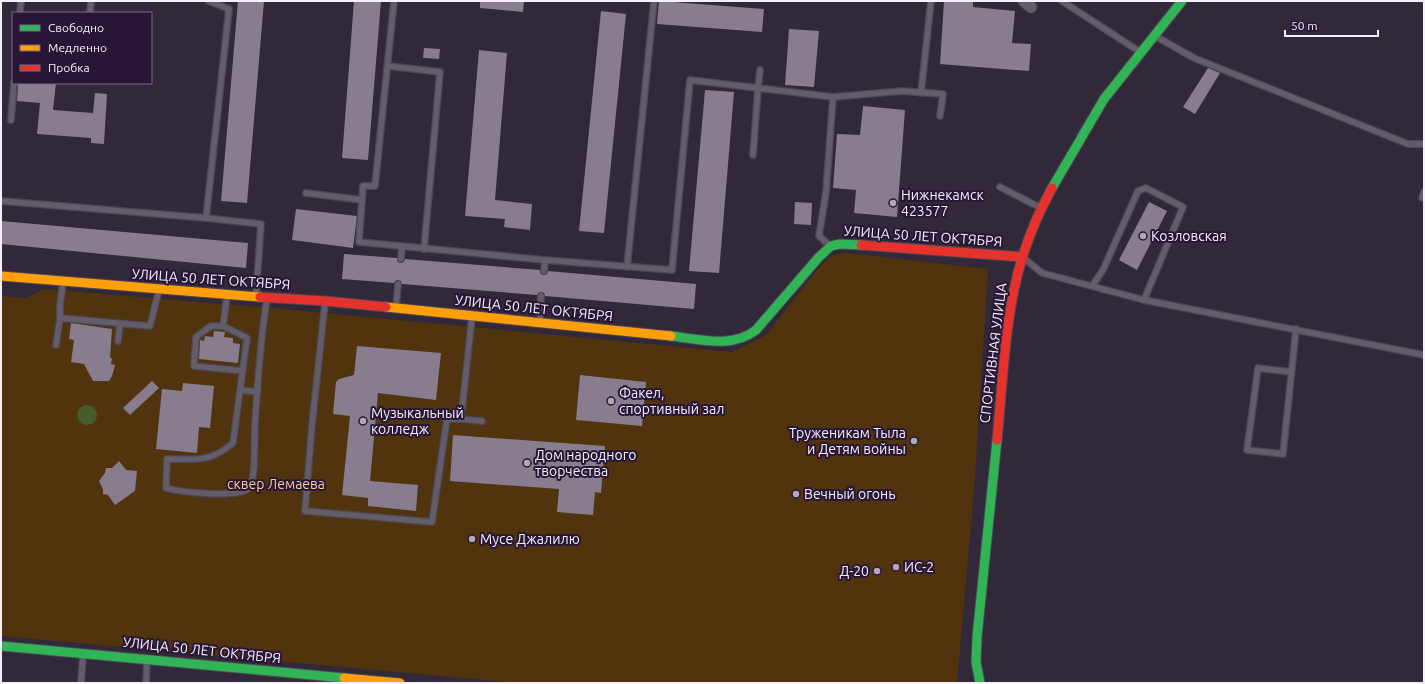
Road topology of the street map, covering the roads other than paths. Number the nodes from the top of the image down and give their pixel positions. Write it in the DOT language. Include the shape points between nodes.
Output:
graph roads {
  1 [pos="21,1"];
  2 [pos="91,1"];
  3 [pos="209,1"];
  4 [pos="394,1"];
  5 [pos="654,1"];
  6 [pos="932,1"];
  7 [pos="1062,1"];
  8 [pos="1182,1"];
  9 [pos="20,12"];
  10 [pos="92,12"];
  11 [pos="1153,35"];
  12 [pos="1140,52"];
  13 [pos="388,66"];
  14 [pos="760,70"];
  15 [pos="14,84"];
  16 [pos="758,88"];
  17 [pos="921,93"];
  18 [pos="833,97"];
  19 [pos="940,116"];
  20 [pos="11,120"];
  21 [pos="1424,144"];
  22 [pos="753,154"];
  23 [pos="1000,187"];
  24 [pos="306,193"];
  25 [pos="362,200"];
  26 [pos="1,202"];
  27 [pos="1041,208"];
  28 [pos="206,218"];
  29 [pos="831,246"];
  30 [pos="402,247"];
  31 [pos="424,249"];
  32 [pos="1023,257"];
  33 [pos="401,259"];
  34 [pos="545,260"];
  35 [pos="627,267"];
  36 [pos="544,271"];
  37 [pos="1,276"];
  38 [pos="63,282"];
  39 [pos="398,284"];
  40 [pos="1092,286"];
  41 [pos="159,290"];
  42 [pos="227,295"];
  43 [pos="541,296"];
  44 [pos="256,297"];
  45 [pos="267,298"];
  46 [pos="1144,300"];
  47 [pos="325,301"];
  48 [pos="396,308"];
  49 [pos="472,315"];
  50 [pos="60,318"];
  51 [pos="540,322"];
  52 [pos="120,325"];
  53 [pos="223,326"];
  54 [pos="1296,329"];
  55 [pos="118,341"];
  56 [pos="56,345"];
  57 [pos="1424,355"];
  58 [pos="243,371"];
  59 [pos="1291,372"];
  60 [pos="241,390"];
  61 [pos="258,392"];
  62 [pos="460,419"];
  63 [pos="482,421"];
  64 [pos="1,646"];
  65 [pos="83,653"];
  66 [pos="147,659"];
  67 [pos="81,683"];
  68 [pos="146,683"];
  69 [pos="400,683"];
  70 [pos="980,683"];
  1 -- 9 [label="lane"];
  2 -- 10 [label="lane"];
  3 -- 28 [label="lane" via="229,9"];
  4 -- 13 [label="lane"];
  5 -- 35 [label="lane"];
  6 -- 17 [label="lane"];
  7 -- 12 [label="lane"];
  8 -- 11 [label="street, СПОРТИВНАЯ УЛИЦА"];
  11 -- 12 [label="street, СПОРТИВНАЯ УЛИЦА"];
  11 -- 21 [label="lane" via="1201,61 1408,144"];
  12 -- 27 [label="street, СПОРТИВНАЯ УЛИЦА" via="1104,99"];
  13 -- 25 [label="lane" via="375,186 363,186"];
  13 -- 31 [label="lane" via="440,72"];
  14 -- 16 [label="lane"];
  15 -- 20 [label="lane"];
  16 -- 18 [label="lane"];
  16 -- 22 [label="lane"];
  16 -- 35 [label="lane" via="690,80 672,270"];
  17 -- 18 [label="lane" via="902,91"];
  17 -- 19 [label="lane" via="943,94"];
  18 -- 29 [label="lane" via="826,192 819,236"];
  23 -- 27 [label="lane"];
  24 -- 25 [label="lane"];
  25 -- 30 [label="lane" via="359,242"];
  26 -- 28 [label="lane"];
  27 -- 32 [label="street, СПОРТИВНАЯ УЛИЦА"];
  28 -- 44 [label="lane" via="261,224"];
  29 -- 32 [label="street, УЛИЦА 50 ЛЕТ ОКТЯБРЯ" via="875,245"];
  29 -- 51 [label="street, УЛИЦА 50 ЛЕТ ОКТЯБРЯ" via="813,263 764,322 747,337 738,340 714,342"];
  30 -- 31 [label="lane"];
  30 -- 33 [label="lane"];
  31 -- 34 [label="lane"];
  32 -- 40 [label="lane" via="1042,273"];
  32 -- 70 [label="street, СПОРТИВНАЯ УЛИЦА" via="1014,289 976,637 976,662"];
  34 -- 35 [label="lane"];
  34 -- 36 [label="lane"];
  37 -- 38 [label="street, УЛИЦА 50 ЛЕТ ОКТЯБРЯ"];
  38 -- 41 [label="street, УЛИЦА 50 ЛЕТ ОКТЯБРЯ"];
  38 -- 50 [label="lane"];
  39 -- 48 [label="lane"];
  40 -- 46 [label="lane"];
  40 -- 46 [label="lane" via="1103,270 1138,191 1146,188 1183,207"];
  41 -- 42 [label="street, УЛИЦА 50 ЛЕТ ОКТЯБРЯ"];
  41 -- 52 [label="lane" via="150,326"];
  42 -- 44 [label="street, УЛИЦА 50 ЛЕТ ОКТЯБРЯ"];
  42 -- 53 [label="lane"];
  43 -- 51 [label="lane"];
  44 -- 45 [label="street, УЛИЦА 50 ЛЕТ ОКТЯБРЯ"];
  45 -- 47 [label="street, УЛИЦА 50 ЛЕТ ОКТЯБРЯ"];
  45 -- 61 [label="lane"];
  46 -- 54 [label="lane"];
  47 -- 48 [label="street, УЛИЦА 50 ЛЕТ ОКТЯБРЯ"];
  47 -- 62 [label="lane" via="305,511 432,522 447,419"];
  48 -- 49 [label="street, УЛИЦА 50 ЛЕТ ОКТЯБРЯ"];
  49 -- 51 [label="street, УЛИЦА 50 ЛЕТ ОКТЯБРЯ"];
  49 -- 62 [label="lane"];
  50 -- 52 [label="lane"];
  50 -- 56 [label="lane"];
  52 -- 55 [label="lane"];
  53 -- 58 [label="lane" via="247,338"];
  53 -- 58 [label="lane" via="211,326 196,337 194,366"];
  54 -- 57 [label="lane"];
  54 -- 59 [label="lane"];
  58 -- 60 [label="lane"];
  59 -- 59 [label="lane" via="1283,454 1247,450 1258,368"];
  60 -- 61 [label="lane"];
  60 -- 61 [label="lane" via="234,443 224,451 204,460 167,459 166,488 208,493 244,491 249,488 253,478"];
  62 -- 63 [label="lane"];
  64 -- 65 [label="street, УЛИЦА 50 ЛЕТ ОКТЯБРЯ"];
  65 -- 66 [label="street, УЛИЦА 50 ЛЕТ ОКТЯБРЯ"];
  65 -- 67 [label="lane"];
  66 -- 68 [label="lane"];
  66 -- 69 [label="street, УЛИЦА 50 ЛЕТ ОКТЯБРЯ"];
}
